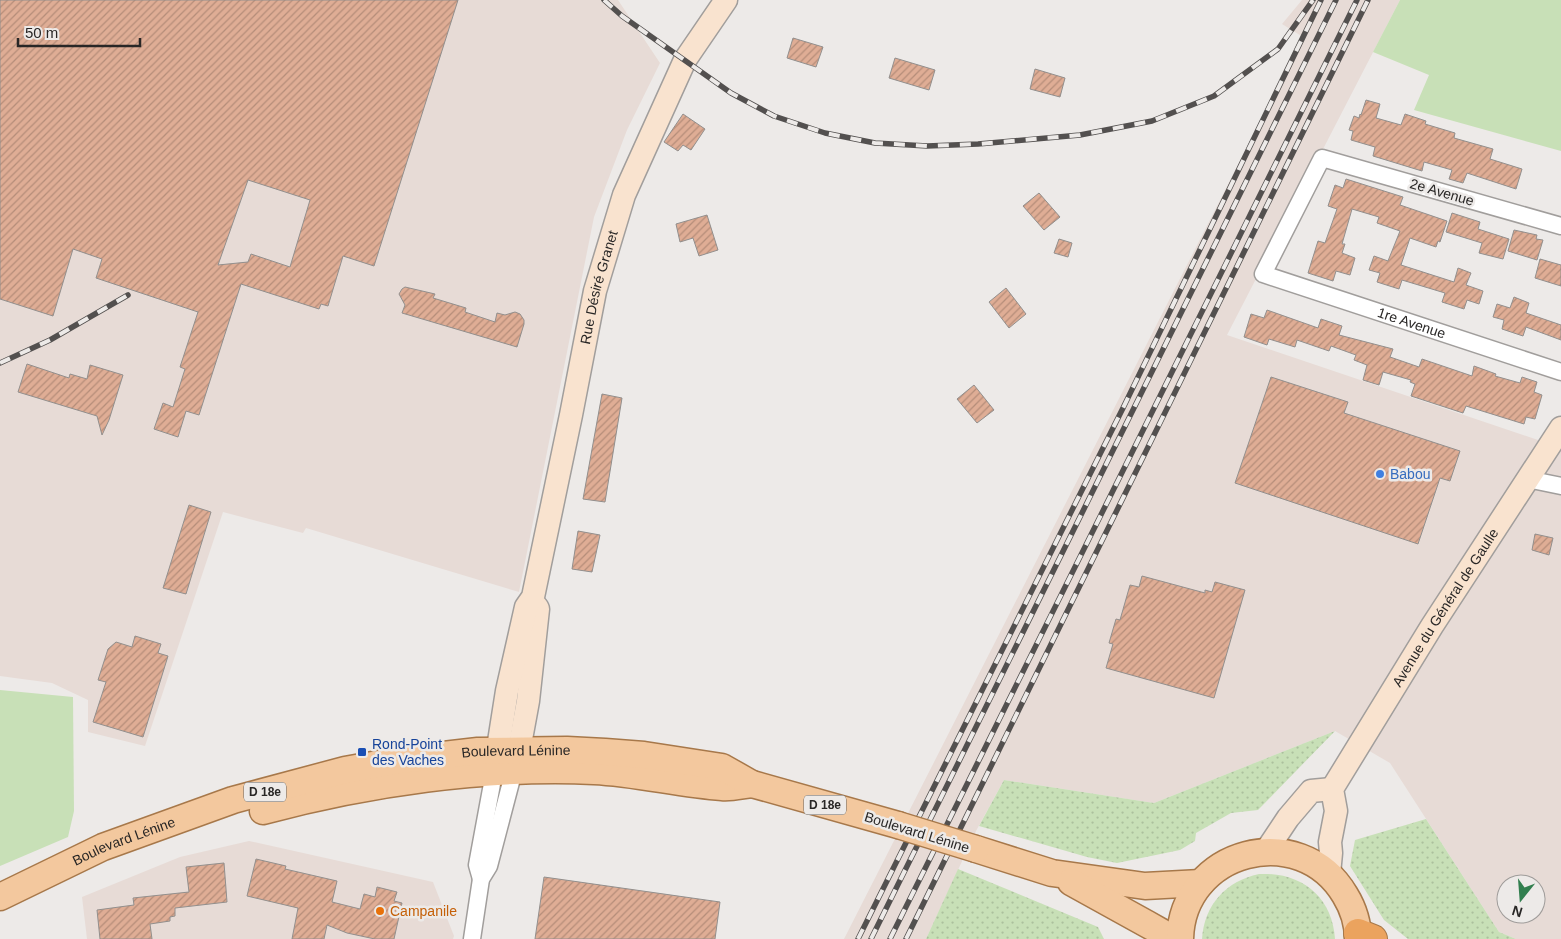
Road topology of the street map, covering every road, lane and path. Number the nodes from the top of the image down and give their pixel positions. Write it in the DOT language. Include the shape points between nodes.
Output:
graph roads {
  1 [pos="726,0"];
  2 [pos="1561,226"];
  3 [pos="1263,274"];
  4 [pos="1561,372"];
  5 [pos="1561,428"];
  6 [pos="1527,479"];
  7 [pos="1561,486"];
  8 [pos="506,762"];
  9 [pos="1332,789"];
  10 [pos="1266,851"];
  11 [pos="1052,873"];
  12 [pos="1329,874"];
  13 [pos="1201,883"];
  14 [pos="0,897"];
  15 [pos="0,915"];
  16 [pos="1363,937"];
  17 [pos="472,939"];
  18 [pos="1168,939"];
  19 [pos="1180,939"];
  1 -- 8 [label="street, Rue Désiré Granet" via="685,60 624,195 595,291 532,597 538,610 528,702"];
  2 -- 3 [label="street, 2e Avenue" via="1322,158"];
  3 -- 4 [label="street, 1re Avenue"];
  5 -- 6 [label="street, Avenue du Général de Gaulle"];
  6 -- 7 [label="street"];
  6 -- 9 [label="street, Avenue du Général de Gaulle"];
  8 -- 11 [label="main road, Boulevard Lénine / D 18e, bridge" via="724,787 752,784"];
  8 -- 14 [label="main road, Boulevard Lénine / D 18e" via="451,753 345,770 233,800 104,846"];
  8 -- 15 [label="main road, Boulevard Lénine / D 18e" via="287,804 211,825 92,870"];
  8 -- 17 [label="street, Rue Désiré Granet" via="477,865 481,879"];
  9 -- 10 [label="street" via="1311,791"];
  9 -- 12 [label="street" via="1336,811 1330,842"];
  10 -- 12 [label="main road" via="1302,858"];
  10 -- 13 [label="main road" via="1229,861"];
  11 -- 13 [label="main road, Boulevard Lénine / D 18e" via="1145,886"];
  11 -- 18 [label="main road, Boulevard Lénine / D 18e" via="1148,924"];
  12 -- 16 [label="main road" via="1350,902"];
  13 -- 19 [label="main road" via="1188,902"];
}
